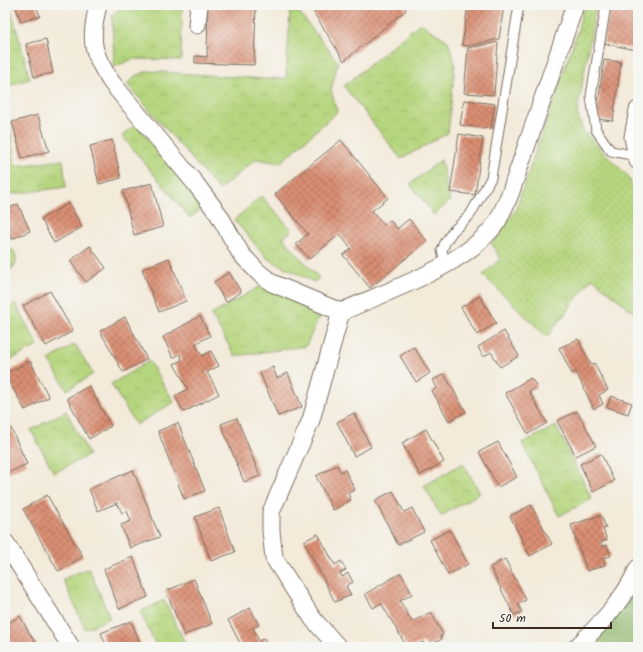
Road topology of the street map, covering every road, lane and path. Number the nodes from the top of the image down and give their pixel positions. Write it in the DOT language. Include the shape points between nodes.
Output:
graph roads {
  1 [pos="98,5"];
  2 [pos="199,5"];
  3 [pos="518,5"];
  4 [pos="575,5"];
  5 [pos="606,5"];
  6 [pos="197,25"];
  7 [pos="638,110"];
  8 [pos="638,159"];
  9 [pos="445,264"];
  10 [pos="341,312"];
  11 [pos="5,542"];
  12 [pos="638,568"];
  13 [pos="71,647"];
  14 [pos="338,647"];
  15 [pos="577,647"];
  1 -- 10 [label="street" via="93,28 94,49 98,62 112,83 212,205 241,254 272,283"];
  2 -- 6 [label="street"];
  3 -- 9 [label="lane" via="491,178 470,215 452,232 445,243 442,250"];
  4 -- 9 [label="street" via="510,194 497,222 468,252"];
  5 -- 8 [label="lane" via="591,96 596,130 611,151"];
  7 -- 8 [label="street" via="633,137"];
  9 -- 10 [label="street"];
  10 -- 14 [label="street" via="312,420 271,512 274,558 313,619"];
  11 -- 13 [label="street"];
  12 -- 15 [label="street" via="630,586"];
}
